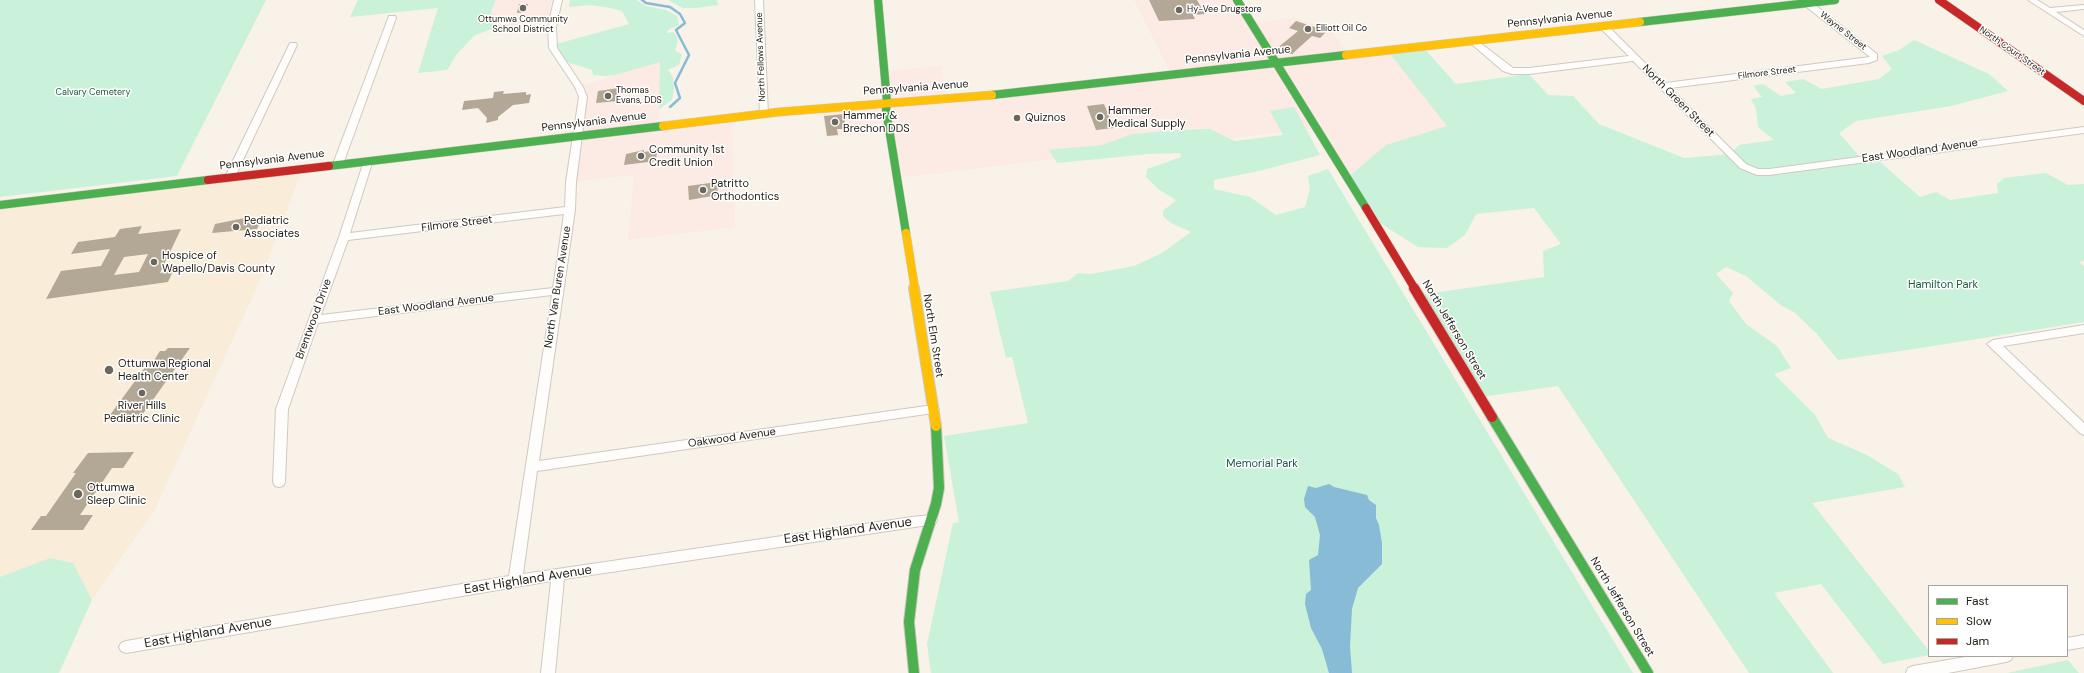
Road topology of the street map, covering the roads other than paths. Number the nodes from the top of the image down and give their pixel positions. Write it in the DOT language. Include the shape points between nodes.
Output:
graph roads {
  1 [pos="558,0"];
  2 [pos="759,0"];
  3 [pos="878,0"];
  4 [pos="1237,0"];
  5 [pos="1835,0"];
  6 [pos="1939,0"];
  7 [pos="2032,0"];
  8 [pos="1808,3"];
  9 [pos="2084,7"];
  10 [pos="2048,11"];
  11 [pos="392,18"];
  12 [pos="1603,26"];
  13 [pos="2084,34"];
  14 [pos="1472,41"];
  15 [pos="293,45"];
  16 [pos="1635,58"];
  17 [pos="1872,59"];
  18 [pos="1275,63"];
  19 [pos="1663,86"];
  20 [pos="2084,101"];
  21 [pos="887,102"];
  22 [pos="764,114"];
  23 [pos="2084,130"];
  24 [pos="578,135"];
  25 [pos="368,160"];
  26 [pos="338,164"];
  27 [pos="1757,172"];
  28 [pos="230,177"];
  29 [pos="0,204"];
  30 [pos="570,210"];
  31 [pos="344,237"];
  32 [pos="558,290"];
  33 [pos="314,320"];
  34 [pos="2084,329"];
  35 [pos="933,409"];
  36 [pos="2084,430"];
  37 [pos="531,467"];
  38 [pos="279,482"];
  39 [pos="931,520"];
  40 [pos="558,575"];
  41 [pos="515,581"];
  42 [pos="2084,641"];
  43 [pos="2068,644"];
  44 [pos="126,647"];
  45 [pos="2001,657"];
  46 [pos="548,673"];
  47 [pos="914,673"];
  48 [pos="1648,673"];
  49 [pos="1913,673"];
  1 -- 24 [label="street, North Van Buren Avenue" via="552,27 553,48 583,97"];
  2 -- 22 [label="street, North Fellows Avenue"];
  3 -- 21 [label="main road, North Elm Street"];
  4 -- 18 [label="main road, North Jefferson Street"];
  5 -- 8 [label="main road, Pennsylvania Avenue"];
  6 -- 20 [label="main road, North Court Street"];
  7 -- 10 [label="street"];
  8 -- 12 [label="main road, Pennsylvania Avenue"];
  8 -- 17 [label="street, Wayne Street" via="1874,56"];
  9 -- 10 [label="street"];
  10 -- 13 [label="street"];
  11 -- 26 [label="street"];
  12 -- 14 [label="main road, Pennsylvania Avenue"];
  12 -- 16 [label="street, North Green Street"];
  14 -- 16 [label="street" via="1512,71"];
  14 -- 18 [label="main road, Pennsylvania Avenue"];
  15 -- 28 [label="street"];
  16 -- 19 [label="street, North Green Street"];
  17 -- 19 [label="street, Filmore Street"];
  18 -- 21 [label="main road, Pennsylvania Avenue" via="957,99"];
  18 -- 48 [label="main road, North Jefferson Street" via="1376,224"];
  19 -- 27 [label="street, North Green Street" via="1743,166"];
  21 -- 22 [label="main road, Pennsylvania Avenue"];
  21 -- 35 [label="main road, North Elm Street" via="886,110 901,212"];
  22 -- 24 [label="main road, Pennsylvania Avenue"];
  23 -- 27 [label="street, East Woodland Avenue"];
  24 -- 25 [label="main road, Pennsylvania Avenue"];
  24 -- 30 [label="street, North Van Buren Avenue"];
  25 -- 26 [label="main road, Pennsylvania Avenue"];
  25 -- 31 [label="street, Brentwood Drive"];
  26 -- 28 [label="main road, Pennsylvania Avenue"];
  28 -- 29 [label="main road, Pennsylvania Avenue"];
  30 -- 31 [label="street, Filmore Street"];
  30 -- 32 [label="street, North Van Buren Avenue"];
  31 -- 33 [label="street, Brentwood Drive"];
  32 -- 33 [label="street, East Woodland Avenue"];
  32 -- 37 [label="street, North Van Buren Avenue"];
  33 -- 38 [label="street, Brentwood Drive" via="282,409"];
  34 -- 36 [label="street" via="1993,344"];
  35 -- 37 [label="street, Oakwood Avenue"];
  35 -- 39 [label="main road, North Elm Street" via="938,438 939,488"];
  37 -- 41 [label="street, North Van Buren Avenue"];
  39 -- 40 [label="street, East Highland Avenue"];
  39 -- 47 [label="main road, North Elm Street" via="915,570 909,622"];
  40 -- 41 [label="street, East Highland Avenue"];
  40 -- 46 [label="street"];
  41 -- 44 [label="street, East Highland Avenue"];
  42 -- 43 [label="street"];
  45 -- 49 [label="street"];
}
